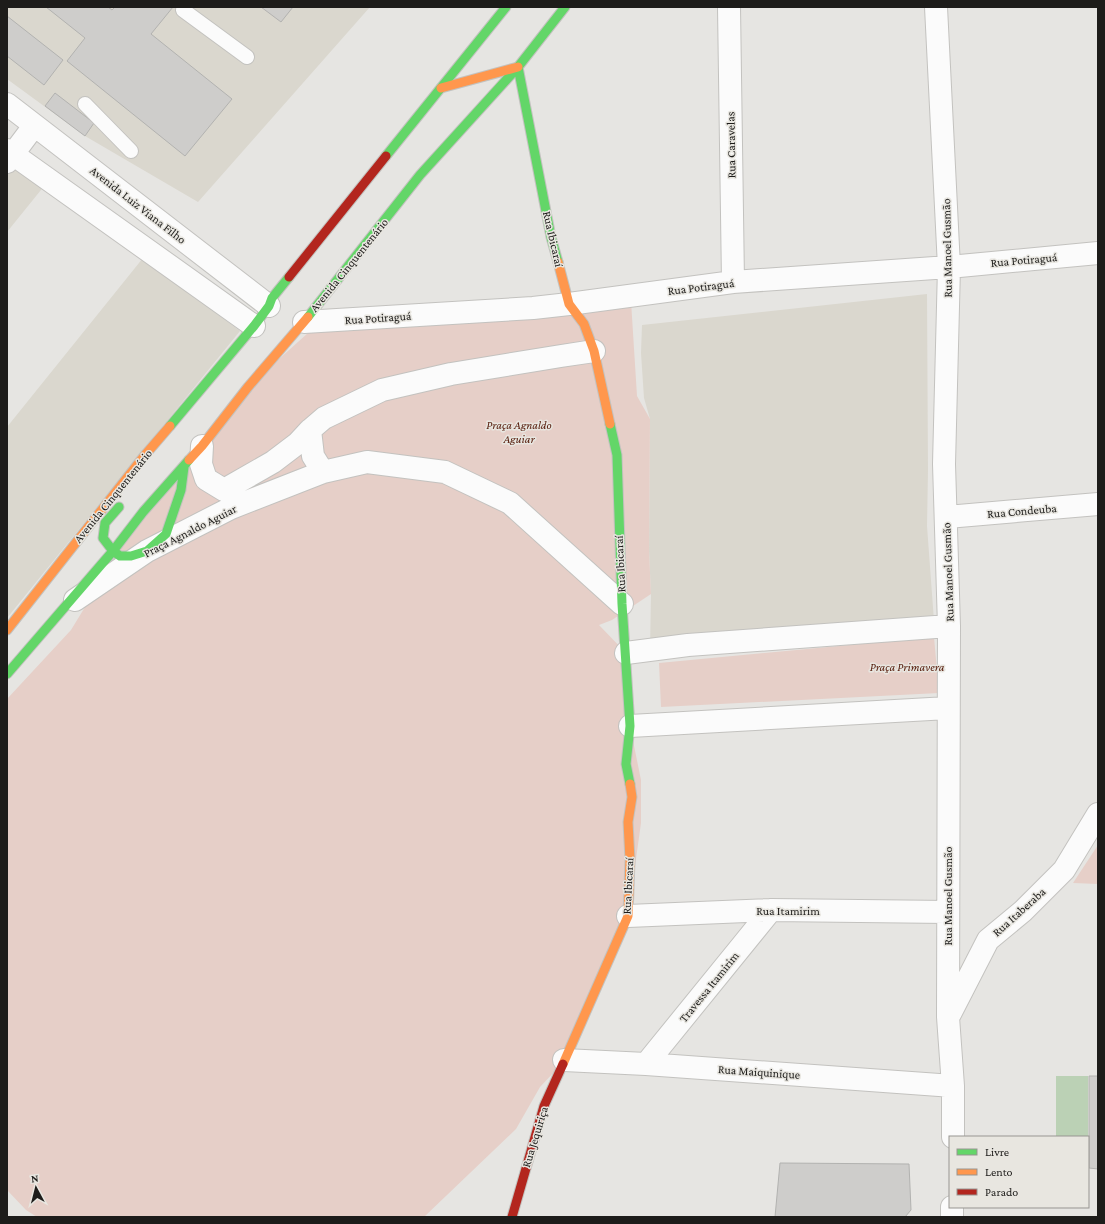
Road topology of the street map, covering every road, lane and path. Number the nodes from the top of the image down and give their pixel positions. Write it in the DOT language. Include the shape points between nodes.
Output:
graph roads {
  1 [pos="506,7"];
  2 [pos="565,7"];
  3 [pos="729,7"];
  4 [pos="936,7"];
  5 [pos="183,10"];
  6 [pos="247,57"];
  7 [pos="518,67"];
  8 [pos="441,88"];
  9 [pos="7,104"];
  10 [pos="84,104"];
  11 [pos="34,126"];
  12 [pos="131,151"];
  13 [pos="9,155"];
  14 [pos="1098,253"];
  15 [pos="949,267"];
  16 [pos="733,282"];
  17 [pos="569,304"];
  18 [pos="269,306"];
  19 [pos="304,322"];
  20 [pos="254,326"];
  21 [pos="236,346"];
  22 [pos="594,351"];
  23 [pos="193,413"];
  24 [pos="310,430"];
  25 [pos="202,446"];
  26 [pos="184,467"];
  27 [pos="323,472"];
  28 [pos="125,499"];
  29 [pos="1098,504"];
  30 [pos="946,518"];
  31 [pos="113,551"];
  32 [pos="147,551"];
  33 [pos="622,604"];
  34 [pos="65,607"];
  35 [pos="950,626"];
  36 [pos="7,630"];
  37 [pos="626,653"];
  38 [pos="7,674"];
  39 [pos="948,708"];
  40 [pos="630,726"];
  41 [pos="1098,814"];
  42 [pos="771,910"];
  43 [pos="948,912"];
  44 [pos="628,916"];
  45 [pos="948,1017"];
  46 [pos="564,1060"];
  47 [pos="646,1064"];
  48 [pos="953,1086"];
  49 [pos="953,1136"];
  50 [pos="509,1214"];
  1 -- 8 [label="main road, Avenida Cinquentenário"];
  2 -- 7 [label="main road, Avenida Cinquentenário"];
  3 -- 16 [label="street, Rua Caravelas"];
  4 -- 15 [label="street, Rua Manoel Gusmão"];
  5 -- 6 [label="lane"];
  7 -- 8 [label="main road"];
  7 -- 17 [label="main road, Rua Ibicaraí" via="552,237"];
  7 -- 19 [label="main road, Avenida Cinquentenário" via="420,175"];
  8 -- 18 [label="main road, Avenida Cinquentenário" via="272,298"];
  9 -- 11 [label="street, Avenida Luiz Viana Filho"];
  10 -- 12 [label="lane"];
  11 -- 13 [label="street"];
  11 -- 18 [label="street, Avenida Luiz Viana Filho"];
  13 -- 20 [label="street"];
  14 -- 15 [label="street, Rua Potiraguá"];
  15 -- 16 [label="street, Rua Potiraguá"];
  15 -- 30 [label="street, Rua Manoel Gusmão" via="944,464"];
  16 -- 17 [label="street, Rua Potiraguá"];
  17 -- 19 [label="street, Rua Potiraguá"];
  17 -- 22 [label="main road, Rua Ibicaraí" via="584,324"];
  18 -- 20 [label="main road, Avenida Cinquentenário"];
  19 -- 25 [label="main road, Avenida Cinquentenário"];
  20 -- 21 [label="main road, Avenida Cinquentenário"];
  21 -- 23 [label="main road, Avenida Cinquentenário"];
  21 -- 36 [label="main road, Avenida Cinquentenário"];
  22 -- 24 [label="street, Praça Agnaldo Aguiar" via="451,374 382,390 324,418"];
  22 -- 33 [label="main road, Rua Ibicaraí" via="617,455"];
  24 -- 25 [label="street, Praça Agnaldo Aguiar" via="298,444 273,462 224,490 206,479 201,464"];
  24 -- 27 [label="street" via="313,456"];
  25 -- 26 [label="main road, Avenida Cinquentenário"];
  26 -- 31 [label="main road, Avenida Cinquentenário" via="143,512"];
  26 -- 32 [label="main road" via="181,490 166,534"];
  27 -- 32 [label="street, Praça Agnaldo Aguiar" via="231,508"];
  27 -- 33 [label="street, Praça Agnaldo Aguiar" via="367,462 445,472 510,504"];
  28 -- 31 [label="main road, Avenida Cinquentenário" via="105,523 103,538"];
  29 -- 30 [label="street, Rua Condeuba"];
  30 -- 35 [label="street, Rua Manoel Gusmão"];
  31 -- 32 [label="main road" via="120,556 131,556"];
  31 -- 34 [label="main road, Avenida Cinquentenário"];
  32 -- 34 [label="street, Praça Agnaldo Aguiar"];
  33 -- 37 [label="main road, Rua Ibicaraí"];
  34 -- 38 [label="main road, Avenida Cinquentenário"];
  35 -- 37 [label="street" via="688,645"];
  35 -- 39 [label="street, Rua Manoel Gusmão"];
  37 -- 40 [label="main road, Rua Ibicaraí"];
  39 -- 40 [label="street"];
  39 -- 43 [label="street, Rua Manoel Gusmão"];
  40 -- 44 [label="main road, Rua Ibicaraí" via="626,764 632,796 628,822"];
  41 -- 45 [label="street, Rua Itaberaba" via="1064,870 1023,911 988,940"];
  42 -- 43 [label="street, Rua Itamirim"];
  42 -- 44 [label="street, Rua Itamirim"];
  42 -- 47 [label="street, Travessa Itamirim"];
  43 -- 45 [label="street, Rua Manoel Gusmão"];
  44 -- 46 [label="main road, Rua Ibicaraí"];
  45 -- 48 [label="street, Rua Manoel Gusmão"];
  46 -- 47 [label="street, Rua Maiquinique"];
  46 -- 50 [label="main road, Rua Jequiriça" via="544,1106"];
  47 -- 48 [label="street, Rua Maiquinique"];
  48 -- 49 [label="street, Rua Manoel Gusmão"];
}
